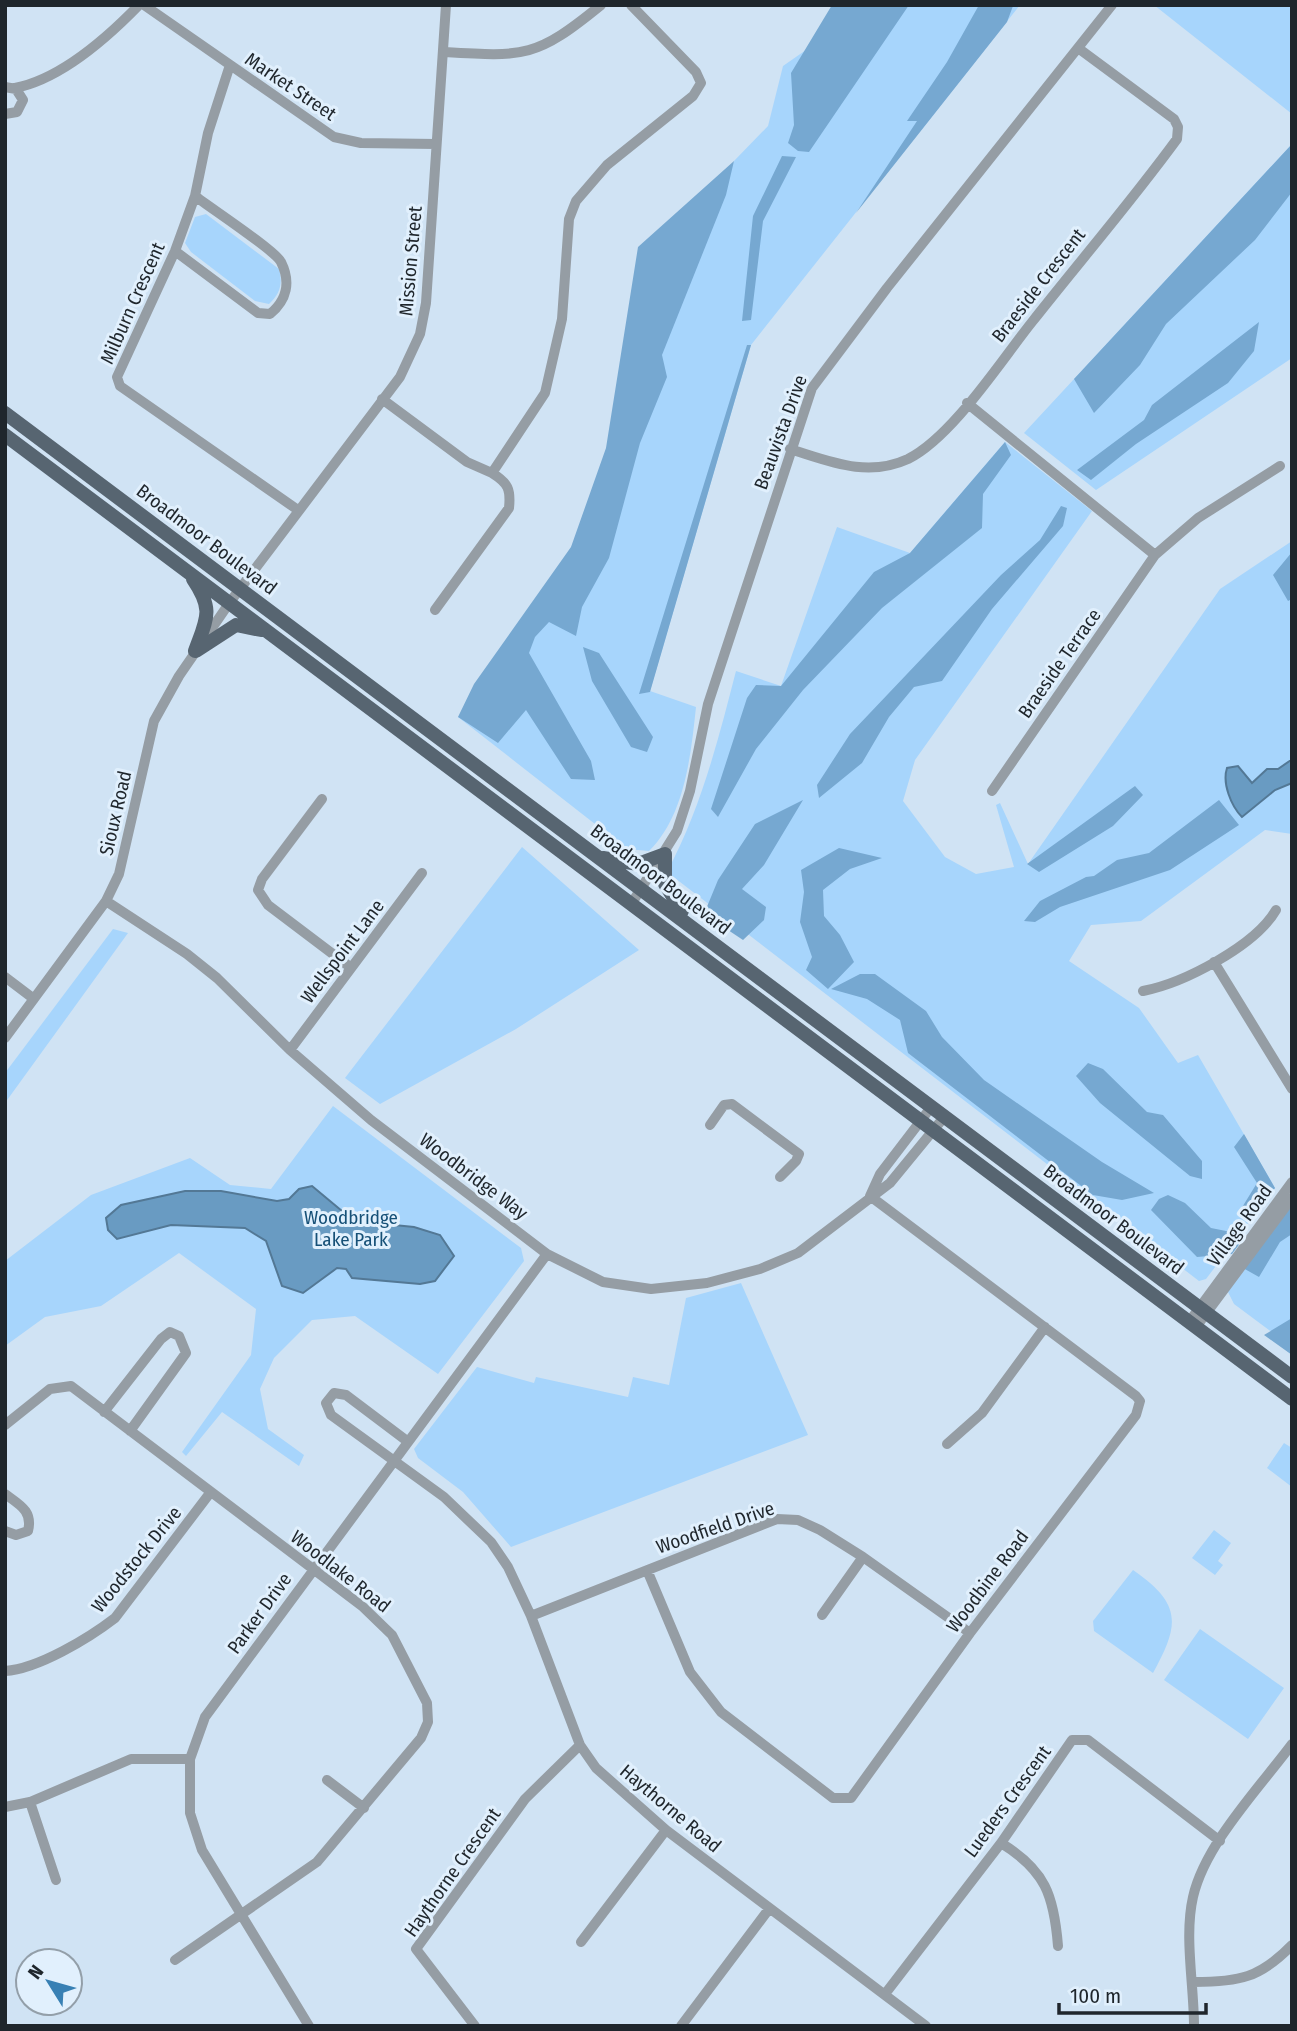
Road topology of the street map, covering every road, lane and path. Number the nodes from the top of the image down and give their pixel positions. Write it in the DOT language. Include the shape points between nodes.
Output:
graph roads {
  1 [pos="142,5"];
  2 [pos="446,5"];
  3 [pos="601,5"];
  4 [pos="631,5"];
  5 [pos="1112,5"];
  6 [pos="1078,48"];
  7 [pos="443,52"];
  8 [pos="230,65"];
  9 [pos="31,86"];
  10 [pos="8,87"];
  11 [pos="23,100"];
  12 [pos="5,114"];
  13 [pos="436,144"];
  14 [pos="195,197"];
  15 [pos="175,251"];
  16 [pos="382,399"];
  17 [pos="967,403"];
  18 [pos="5,412"];
  19 [pos="5,435"];
  20 [pos="5,442"];
  21 [pos="790,449"];
  22 [pos="29,453"];
  23 [pos="1280,466"];
  24 [pos="492,473"];
  25 [pos="298,510"];
  26 [pos="1155,555"];
  27 [pos="172,559"];
  28 [pos="241,587"];
  29 [pos="230,602"];
  30 [pos="436,610"];
  31 [pos="282,640"];
  32 [pos="194,652"];
  33 [pos="992,791"];
  34 [pos="322,799"];
  35 [pos="665,854"];
  36 [pos="599,857"];
  37 [pos="422,873"];
  38 [pos="642,889"];
  39 [pos="106,901"];
  40 [pos="632,903"];
  41 [pos="1276,910"];
  42 [pos="700,931"];
  43 [pos="1214,962"];
  44 [pos="350,967"];
  45 [pos="5,977"];
  46 [pos="1143,991"];
  47 [pos="34,999"];
  48 [pos="5,1038"];
  49 [pos="290,1050"];
  50 [pos="1292,1089"];
  51 [pos="932,1106"];
  52 [pos="945,1116"];
  53 [pos="921,1121"];
  54 [pos="710,1125"];
  55 [pos="934,1132"];
  56 [pos="780,1177"];
  57 [pos="1292,1182"];
  58 [pos="870,1196"];
  59 [pos="1292,1198"];
  60 [pos="547,1254"];
  61 [pos="1203,1310"];
  62 [pos="1192,1324"];
  63 [pos="1045,1327"];
  64 [pos="1292,1377"];
  65 [pos="1292,1399"];
  66 [pos="104,1412"];
  67 [pos="5,1425"];
  68 [pos="130,1431"];
  69 [pos="407,1441"];
  70 [pos="947,1444"];
  71 [pos="392,1461"];
  72 [pos="210,1493"];
  73 [pos="5,1494"];
  74 [pos="5,1531"];
  75 [pos="863,1556"];
  76 [pos="312,1569"];
  77 [pos="647,1570"];
  78 [pos="822,1615"];
  79 [pos="531,1616"];
  80 [pos="970,1633"];
  81 [pos="5,1671"];
  82 [pos="1292,1744"];
  83 [pos="580,1745"];
  84 [pos="190,1759"];
  85 [pos="327,1780"];
  86 [pos="30,1802"];
  87 [pos="5,1807"];
  88 [pos="364,1808"];
  89 [pos="666,1830"];
  90 [pos="1220,1841"];
  91 [pos="1000,1843"];
  92 [pos="56,1880"];
  93 [pos="769,1909"];
  94 [pos="241,1912"];
  95 [pos="581,1942"];
  96 [pos="1058,1945"];
  97 [pos="1292,1945"];
  98 [pos="175,1960"];
  99 [pos="1194,1982"];
  100 [pos="885,1994"];
  101 [pos="307,2025"];
  102 [pos="475,2026"];
  103 [pos="681,2026"];
  104 [pos="926,2026"];
  105 [pos="1194,2026"];
  1 -- 8 [label="street, Market Street"];
  1 -- 9 [label="street" via="87,51"];
  2 -- 7 [label="street, Mission Street"];
  3 -- 7 [label="street" via="562,37 529,52"];
  4 -- 24 [label="street" via="696,72 701,83 694,96 607,165 576,201 569,219 562,319 545,393"];
  5 -- 6 [label="street, Beauvista Drive"];
  6 -- 17 [label="street, Braeside Crescent" via="1174,119 1177,139"];
  6 -- 21 [label="street, Beauvista Drive" via="820,374"];
  7 -- 13 [label="street, Mission Street"];
  8 -- 13 [label="street, Market Street" via="334,137 361,143"];
  8 -- 14 [label="street, Milburn Crescent" via="208,133"];
  9 -- 10 [label="street"];
  9 -- 11 [label="street"];
  10 -- 11 [label="street"];
  11 -- 12 [label="street" via="18,112"];
  13 -- 16 [label="street, Mission Street" via="420,334 400,377"];
  14 -- 15 [label="street, Milburn Crescent"];
  14 -- 15 [label="street" via="281,260 288,285 281,305 271,314 258,313"];
  15 -- 25 [label="street, Milburn Crescent" via="117,377 120,386"];
  16 -- 24 [label="street" via="467,462"];
  16 -- 25 [label="street, Mission Street"];
  17 -- 21 [label="street, Braeside Crescent" via="924,449 906,460 849,468"];
  17 -- 26 [label="street"];
  18 -- 28 [label="main road, Broadmoor Boulevard"];
  19 -- 22 [label="main road, Broadmoor Boulevard"];
  20 -- 22 [label="main road"];
  21 -- 35 [label="street, Beauvista Drive" via="708,705 690,791"];
  22 -- 27 [label="main road, Broadmoor Boulevard"];
  23 -- 26 [label="street, Braeside Terrace" via="1198,518"];
  24 -- 30 [label="street" via="506,482 511,492 509,508"];
  25 -- 28 [label="street, Mission Street"];
  26 -- 33 [label="street, Braeside Terrace"];
  27 -- 29 [label="main road, Broadmoor Boulevard"];
  27 -- 32 [label="main road" via="191,577 208,605"];
  28 -- 29 [label="street, Sioux Road"];
  28 -- 36 [label="main road, Broadmoor Boulevard"];
  29 -- 31 [label="main road, Broadmoor Boulevard"];
  29 -- 32 [label="street, Sioux Road"];
  31 -- 32 [label="main road" via="251,626 236,625"];
  31 -- 40 [label="main road, Broadmoor Boulevard"];
  32 -- 39 [label="street, Sioux Road" via="154,722 118,874"];
  34 -- 44 [label="street" via="258,890 268,905"];
  35 -- 36 [label="main road" via="638,864"];
  35 -- 38 [label="street, Beauvista Drive"];
  35 -- 42 [label="main road" via="668,891"];
  36 -- 38 [label="main road, Broadmoor Boulevard"];
  37 -- 44 [label="street, Wellspoint Lane"];
  38 -- 40 [label="street, Beauvista Drive"];
  38 -- 42 [label="main road, Broadmoor Boulevard"];
  39 -- 47 [label="street, Sioux Road"];
  39 -- 49 [label="street, Woodbridge Way" via="217,978"];
  40 -- 53 [label="main road, Broadmoor Boulevard"];
  41 -- 43 [label="street" via="1259,932"];
  42 -- 51 [label="main road, Broadmoor Boulevard"];
  43 -- 46 [label="street" via="1172,984"];
  43 -- 50 [label="street"];
  44 -- 49 [label="street, Wellspoint Lane"];
  45 -- 47 [label="street"];
  47 -- 48 [label="street, Sioux Road"];
  49 -- 60 [label="street, Woodbridge Way" via="371,1120"];
  51 -- 52 [label="main road, Broadmoor Boulevard"];
  51 -- 53 [label="street, Woodbridge Way"];
  52 -- 55 [label="street, Woodbridge Way"];
  52 -- 61 [label="main road, Broadmoor Boulevard"];
  53 -- 55 [label="main road, Broadmoor Boulevard"];
  53 -- 58 [label="street, Woodbridge Way" via="880,1174"];
  54 -- 56 [label="street" via="724,1105 733,1104 799,1154"];
  55 -- 58 [label="street, Woodbridge Way" via="890,1183"];
  55 -- 62 [label="main road, Broadmoor Boulevard"];
  57 -- 61 [label="street, Village Road"];
  58 -- 60 [label="street, Woodbridge Way" via="798,1253 761,1269 707,1283 629,1287 584,1275"];
  58 -- 63 [label="street, Woodbine Road"];
  59 -- 61 [label="street, Village Road"];
  60 -- 69 [label="street, Parker Drive"];
  61 -- 62 [label="street, Village Road"];
  61 -- 64 [label="main road, Broadmoor Boulevard"];
  62 -- 65 [label="main road, Broadmoor Boulevard"];
  63 -- 70 [label="street" via="982,1413"];
  63 -- 80 [label="street, Woodbine Road" via="1136,1396 1139,1407"];
  66 -- 67 [label="street, Woodlake Road" via="71,1386 62,1385 50,1389"];
  66 -- 68 [label="street, Woodlake Road"];
  66 -- 68 [label="street" via="161,1339 170,1332 179,1336 186,1353"];
  68 -- 72 [label="street, Woodlake Road"];
  69 -- 71 [label="street, Parker Drive"];
  69 -- 71 [label="street, Haythorne Road" via="346,1395 329,1396 326,1403 331,1415"];
  71 -- 76 [label="street, Parker Drive"];
  71 -- 79 [label="street, Haythorne Road" via="444,1497 491,1542"];
  72 -- 76 [label="street, Woodlake Road"];
  72 -- 81 [label="street, Woodstock Drive" via="115,1618 38,1661"];
  73 -- 74 [label="street" via="30,1516 28,1531 16,1535"];
  75 -- 77 [label="street, Woodfield Drive" via="799,1520 777,1519"];
  75 -- 78 [label="street"];
  75 -- 80 [label="street, Woodfield Drive"];
  76 -- 84 [label="street, Parker Drive" via="205,1717"];
  76 -- 88 [label="street, Woodlake Road" via="392,1635 427,1703 428,1722 421,1738"];
  77 -- 79 [label="street, Woodfield Drive"];
  77 -- 80 [label="street, Woodbine Road" via="690,1672 721,1712 833,1798 851,1798"];
  79 -- 83 [label="street, Haythorne Road"];
  82 -- 90 [label="street"];
  83 -- 89 [label="street, Haythorne Road" via="596,1768"];
  83 -- 102 [label="street, Haythorne Crescent" via="525,1799 416,1949"];
  84 -- 86 [label="street" via="131,1759"];
  84 -- 94 [label="street, Parker Drive" via="190,1813 202,1850"];
  85 -- 88 [label="street"];
  86 -- 87 [label="street"];
  86 -- 92 [label="street"];
  88 -- 94 [label="street, Woodlake Road" via="317,1862"];
  89 -- 93 [label="street, Haythorne Road"];
  89 -- 95 [label="street"];
  90 -- 91 [label="street, Lueders Crescent" via="1082,1738 1072,1740"];
  90 -- 99 [label="street" via="1193,1896 1190,1942"];
  91 -- 96 [label="street" via="1018,1853 1048,1888"];
  91 -- 100 [label="street, Lueders Crescent"];
  93 -- 100 [label="street, Haythorne Road"];
  93 -- 103 [label="street"];
  94 -- 98 [label="street, Woodlake Road"];
  94 -- 101 [label="street, Parker Drive"];
  97 -- 99 [label="street" via="1272,1966 1245,1978"];
  99 -- 105 [label="street"];
  100 -- 104 [label="street, Haythorne Road"];
}
